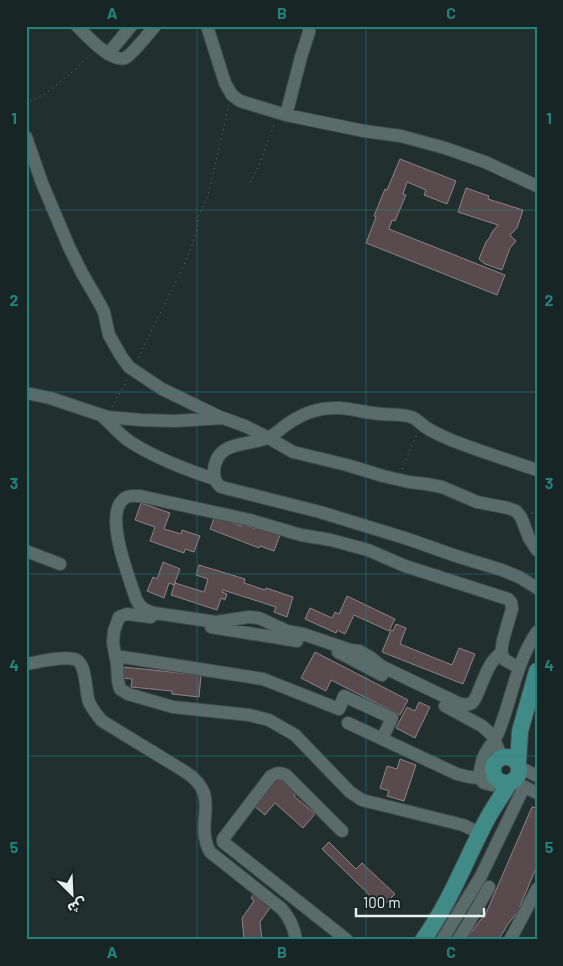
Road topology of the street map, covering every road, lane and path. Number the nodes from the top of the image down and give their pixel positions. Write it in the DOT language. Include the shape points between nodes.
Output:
graph roads {
  1 [pos="77,26"];
  2 [pos="131,26"];
  3 [pos="155,26"];
  4 [pos="207,26"];
  5 [pos="309,26"];
  6 [pos="103,50"];
  7 [pos="232,95"];
  8 [pos="26,103"];
  9 [pos="282,114"];
  10 [pos="26,137"];
  11 [pos="250,182"];
  12 [pos="537,186"];
  13 [pos="132,370"];
  14 [pos="26,393"];
  15 [pos="104,416"];
  16 [pos="223,418"];
  17 [pos="422,424"];
  18 [pos="269,438"];
  19 [pos="537,470"];
  20 [pos="214,479"];
  21 [pos="397,480"];
  22 [pos="537,550"];
  23 [pos="26,551"];
  24 [pos="60,564"];
  25 [pos="537,588"];
  26 [pos="537,632"];
  27 [pos="502,653"];
  28 [pos="116,656"];
  29 [pos="26,664"];
  30 [pos="519,668"];
  31 [pos="537,672"];
  32 [pos="348,723"];
  33 [pos="382,739"];
  34 [pos="494,741"];
  35 [pos="513,771"];
  36 [pos="537,776"];
  37 [pos="488,779"];
  38 [pos="537,793"];
  39 [pos="482,828"];
  40 [pos="342,831"];
  41 [pos="489,887"];
  42 [pos="537,889"];
  43 [pos="296,940"];
  44 [pos="347,940"];
  45 [pos="423,940"];
  46 [pos="442,940"];
  47 [pos="458,940"];
  48 [pos="510,940"];
  1 -- 6 [label="street"];
  2 -- 6 [label="street"];
  3 -- 6 [label="street" via="124,58 115,58"];
  4 -- 7 [label="street"];
  5 -- 9 [label="street"];
  6 -- 8 [label="path" via="45,94"];
  7 -- 9 [label="street" via="240,101"];
  7 -- 13 [label="path" via="196,234"];
  9 -- 11 [label="path"];
  9 -- 12 [label="street" via="401,136 445,148"];
  10 -- 13 [label="street" via="69,247 104,312 112,342"];
  13 -- 15 [label="path"];
  13 -- 16 [label="street" via="162,389"];
  14 -- 15 [label="street"];
  15 -- 16 [label="street" via="176,421"];
  15 -- 20 [label="street" via="128,440 181,467"];
  16 -- 18 [label="street"];
  17 -- 18 [label="street" via="407,416 328,408 304,414"];
  17 -- 19 [label="street" via="450,440"];
  17 -- 21 [label="path"];
  18 -- 20 [label="street" via="223,451 215,462"];
  18 -- 21 [label="street" via="293,452"];
  20 -- 25 [label="street" via="220,487 337,516 491,566"];
  21 -- 22 [label="street" via="442,487 477,502 516,511"];
  23 -- 24 [label="street"];
  26 -- 30 [label="street"];
  27 -- 27 [label="street" via="502,640 512,609 506,598 405,566 368,550 241,518 140,496 124,499 117,511 116,530 122,552 136,599 145,611 216,622 258,618 287,631 359,651 380,666 466,706 475,698 491,663"];
  27 -- 30 [label="street" via="505,660"];
  28 -- 33 [label="street" via="263,678 339,708 344,696 392,718"];
  28 -- 34 [label="street" via="113,643 116,623 119,617 127,614 310,643 331,649 459,712 492,734"];
  28 -- 39 [label="street" via="120,688 128,694 173,707 268,720 295,735 350,792 362,800"];
  29 -- 43 [label="street" via="78,660 89,701 102,722 195,779 205,795 204,834 210,852 282,909"];
  30 -- 34 [label="street"];
  31 -- 35 [label="main road"];
  32 -- 33 [label="street"];
  33 -- 37 [label="street" via="457,774"];
  34 -- 35 [label="street"];
  34 -- 37 [label="street" via="484,755 480,771"];
  35 -- 36 [label="street"];
  35 -- 37 [label="main road" via="498,759"];
  35 -- 38 [label="street"];
  35 -- 39 [label="main road"];
  35 -- 46 [label="street" via="480,876"];
  37 -- 39 [label="main road"];
  39 -- 45 [label="main road" via="452,892"];
  40 -- 44 [label="street" via="286,775 276,773 222,842"];
  41 -- 47 [label="street"];
  42 -- 48 [label="street"];
}
